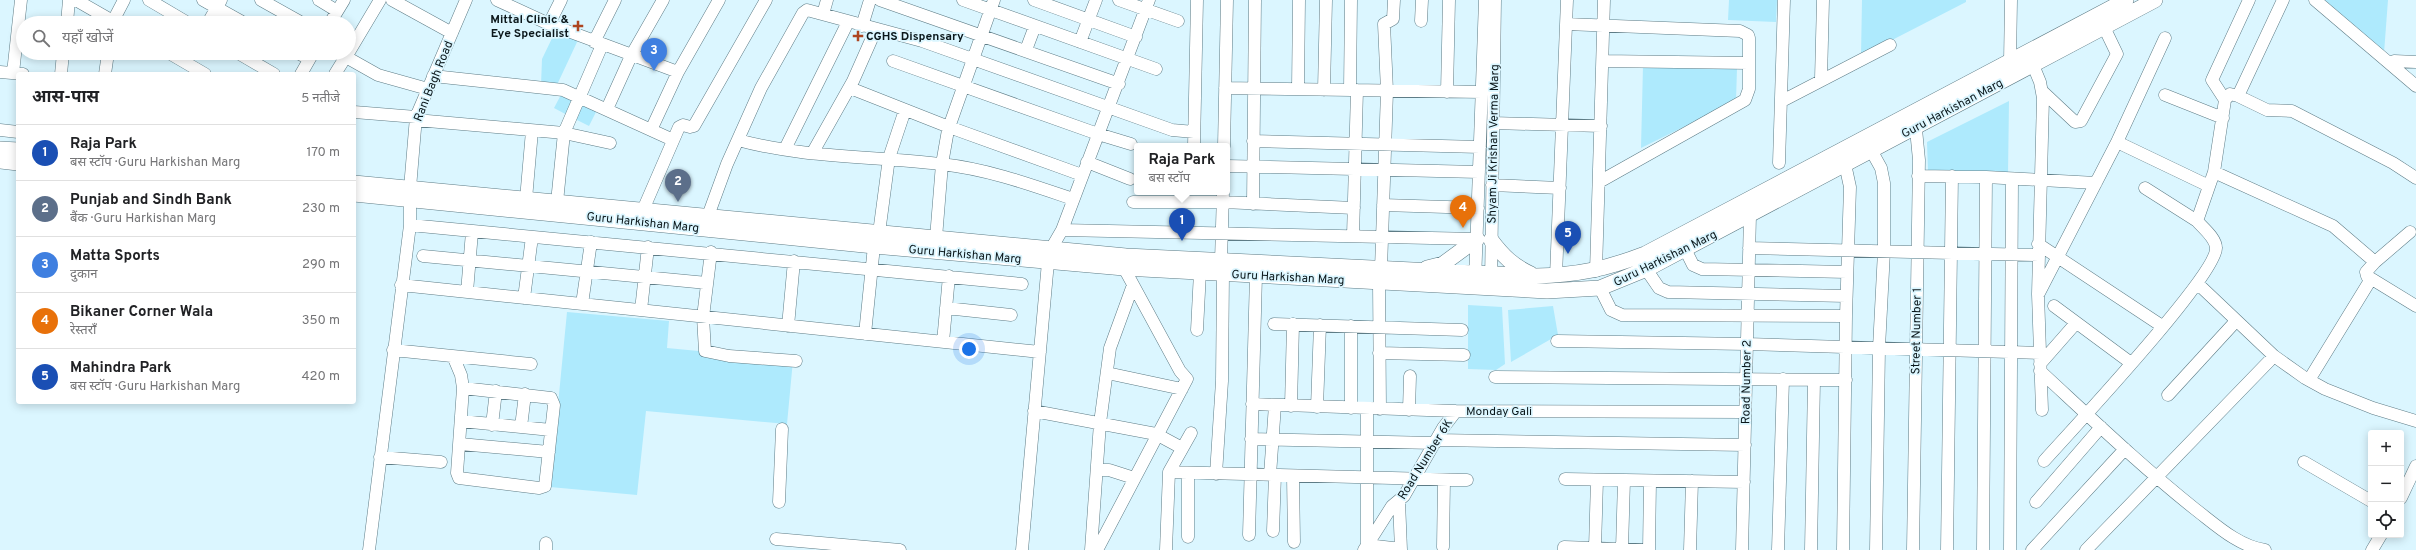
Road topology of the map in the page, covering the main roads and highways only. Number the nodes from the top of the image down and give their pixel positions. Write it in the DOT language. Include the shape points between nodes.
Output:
graph roads {
  1 [pos="2126,0"];
  2 [pos="2155,0"];
  3 [pos="1915,120"];
  4 [pos="0,149"];
  5 [pos="16,150"];
  6 [pos="0,162"];
  7 [pos="16,163"];
  8 [pos="356,183"];
  9 [pos="356,194"];
  10 [pos="410,194"];
  11 [pos="877,239"];
  12 [pos="1047,255"];
  13 [pos="1222,267"];
  14 [pos="1416,270"];
  15 [pos="1380,275"];
  16 [pos="1536,276"];
  17 [pos="1475,280"];
  18 [pos="1491,281"];
  1 -- 3 [label="main road, Guru Harkishan Marg" via="2010,62"];
  2 -- 3 [label="main road, Guru Harkishan Marg" via="2033,65"];
  3 -- 16 [label="main road, Guru Harkishan Marg" via="1645,254 1596,271"];
  3 -- 18 [label="main road, Guru Harkishan Marg" via="1872,150 1646,270 1600,288 1553,291"];
  4 -- 5 [label="main road"];
  6 -- 7 [label="main road"];
  8 -- 10 [label="main road, Guru Harkishan Marg"];
  9 -- 10 [label="main road, Guru Harkishan Marg"];
  10 -- 11 [label="main road, Guru Harkishan Marg"];
  10 -- 11 [label="main road, Guru Harkishan Marg" via="526,199 708,216"];
  11 -- 12 [label="main road, Guru Harkishan Marg"];
  11 -- 12 [label="main road, Guru Harkishan Marg" via="936,238"];
  12 -- 13 [label="main road, Guru Harkishan Marg" via="1126,256"];
  12 -- 13 [label="main road, Guru Harkishan Marg" via="1124,268 1200,272"];
  13 -- 15 [label="main road, Guru Harkishan Marg"];
  13 -- 15 [label="main road, Guru Harkishan Marg" via="1256,275"];
  14 -- 15 [label="main road, Guru Harkishan Marg"];
  14 -- 16 [label="main road" via="1443,264 1484,239 1516,267"];
  14 -- 17 [label="main road, Guru Harkishan Marg"];
  15 -- 17 [label="main road, Guru Harkishan Marg"];
  16 -- 18 [label="main road, Guru Harkishan Marg"];
  17 -- 18 [label="main road, Guru Harkishan Marg"];
}
